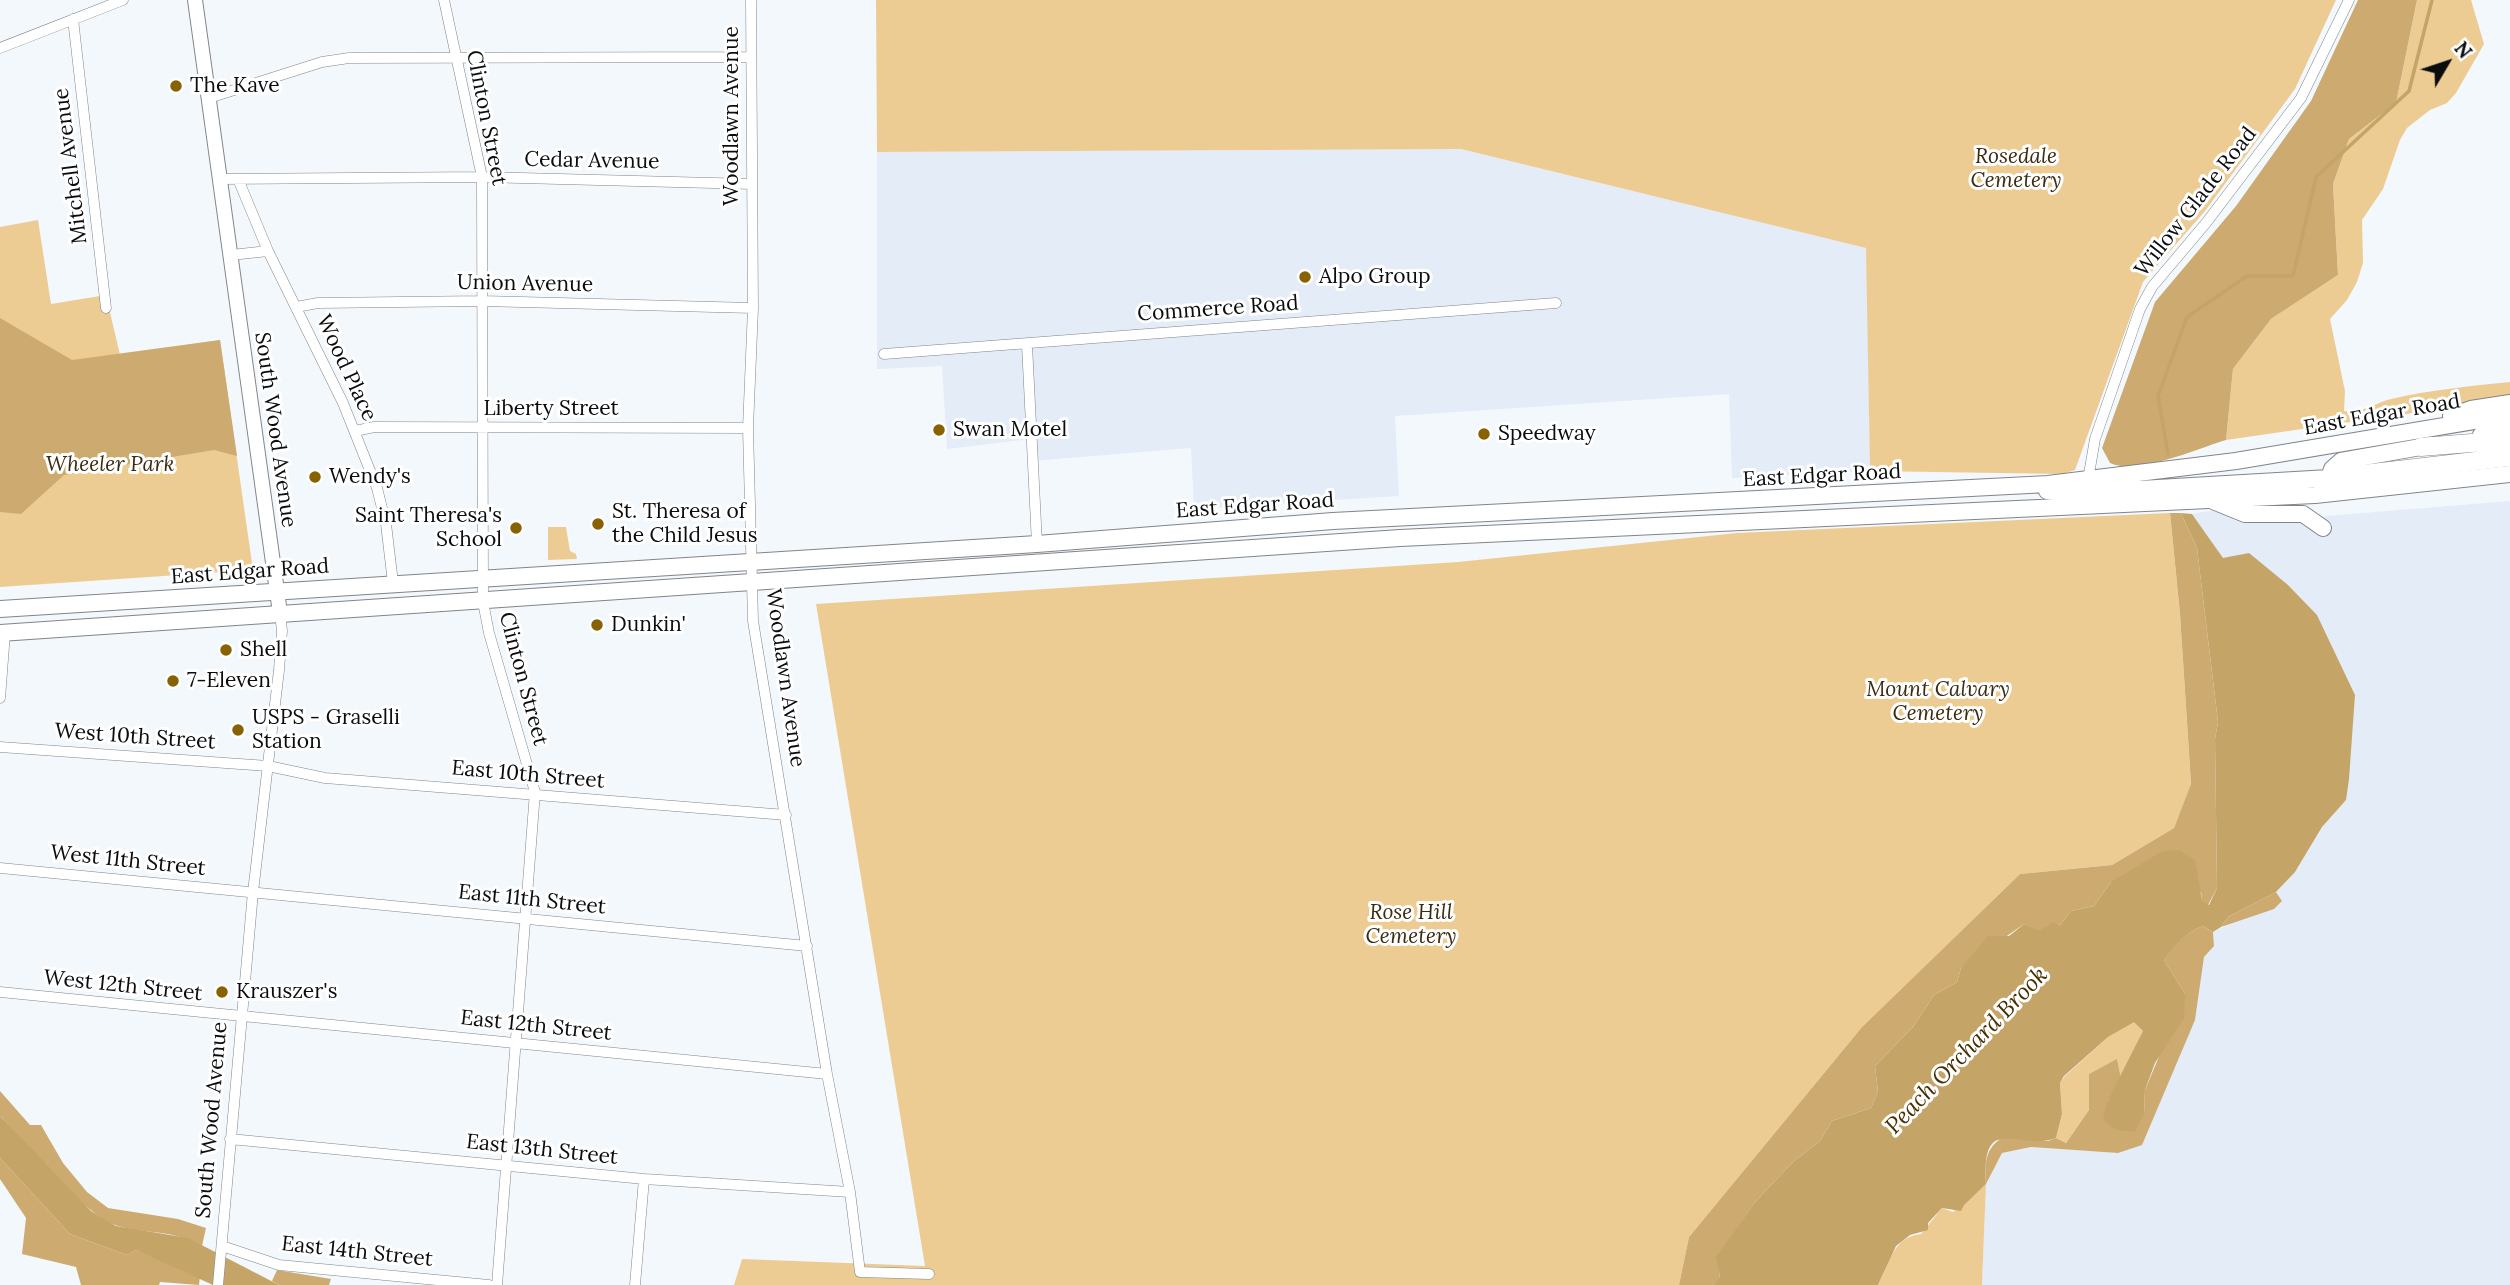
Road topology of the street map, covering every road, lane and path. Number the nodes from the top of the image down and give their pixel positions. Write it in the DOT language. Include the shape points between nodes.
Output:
graph roads {
  1 [pos="122,0"];
  2 [pos="195,0"];
  3 [pos="444,0"];
  4 [pos="751,0"];
  5 [pos="2348,0"];
  6 [pos="73,19"];
  7 [pos="0,48"];
  8 [pos="751,57"];
  9 [pos="456,58"];
  10 [pos="209,98"];
  11 [pos="482,177"];
  12 [pos="220,178"];
  13 [pos="238,179"];
  14 [pos="752,184"];
  15 [pos="268,251"];
  16 [pos="231,255"];
  17 [pos="482,301"];
  18 [pos="1556,303"];
  19 [pos="296,307"];
  20 [pos="106,308"];
  21 [pos="753,308"];
  22 [pos="1027,345"];
  23 [pos="884,354"];
  24 [pos="2510,403"];
  25 [pos="2510,415"];
  26 [pos="748,428"];
  27 [pos="482,429"];
  28 [pos="2415,429"];
  29 [pos="355,431"];
  30 [pos="2510,431"];
  31 [pos="2510,440"];
  32 [pos="2421,447"];
  33 [pos="2510,457"];
  34 [pos="2510,474"];
  35 [pos="2088,480"];
  36 [pos="2326,486"];
  37 [pos="1992,487"];
  38 [pos="2211,500"];
  39 [pos="2323,528"];
  40 [pos="1037,544"];
  41 [pos="752,562"];
  42 [pos="482,579"];
  43 [pos="393,583"];
  44 [pos="752,584"];
  45 [pos="276,591"];
  46 [pos="483,602"];
  47 [pos="0,609"];
  48 [pos="280,613"];
  49 [pos="3,633"];
  50 [pos="0,698"];
  51 [pos="0,747"];
  52 [pos="268,766"];
  53 [pos="535,795"];
  54 [pos="786,815"];
  55 [pos="0,868"];
  56 [pos="253,892"];
  57 [pos="525,919"];
  58 [pos="807,946"];
  59 [pos="0,992"];
  60 [pos="241,1017"];
  61 [pos="515,1044"];
  62 [pos="827,1074"];
  63 [pos="230,1139"];
  64 [pos="504,1166"];
  65 [pos="644,1179"];
  66 [pos="850,1192"];
  67 [pos="222,1248"];
  68 [pos="929,1274"];
  69 [pos="218,1285"];
  70 [pos="489,1285"];
  71 [pos="497,1285"];
  72 [pos="635,1285"];
  1 -- 6 [label="street"];
  2 -- 10 [label="main road, South Wood Avenue"];
  3 -- 9 [label="street, Clinton Street"];
  4 -- 8 [label="street, Woodlawn Avenue"];
  5 -- 35 [label="street, Willow Glade Road" via="2301,98 2146,298 2095,439"];
  6 -- 7 [label="street"];
  6 -- 20 [label="street, Mitchell Avenue"];
  8 -- 9 [label="street"];
  8 -- 14 [label="street, Woodlawn Avenue"];
  9 -- 10 [label="street" via="322,62"];
  9 -- 11 [label="street, Clinton Street"];
  10 -- 12 [label="main road, South Wood Avenue"];
  11 -- 13 [label="street, Cedar Avenue"];
  11 -- 14 [label="street, Cedar Avenue"];
  11 -- 17 [label="street, Clinton Street"];
  12 -- 13 [label="street, Cedar Avenue"];
  12 -- 16 [label="main road, South Wood Avenue"];
  13 -- 15 [label="street, Wood Place"];
  14 -- 21 [label="street, Woodlawn Avenue"];
  15 -- 16 [label="street"];
  15 -- 19 [label="street, Wood Place"];
  16 -- 45 [label="main road, South Wood Avenue"];
  17 -- 19 [label="street, Union Avenue"];
  17 -- 21 [label="street, Union Avenue"];
  17 -- 27 [label="street, Clinton Street"];
  18 -- 22 [label="street, Commerce Road"];
  19 -- 29 [label="street, Wood Place"];
  21 -- 26 [label="street, Woodlawn Avenue"];
  22 -- 23 [label="street, Commerce Road"];
  22 -- 40 [label="street"];
  24 -- 28 [label="highway" via="2471,409"];
  25 -- 28 [label="highway, East Edgar Road"];
  26 -- 27 [label="street, Liberty Street"];
  26 -- 41 [label="street, Woodlawn Avenue"];
  27 -- 29 [label="street, Liberty Street" via="374,427"];
  27 -- 42 [label="street, Clinton Street"];
  28 -- 35 [label="highway, East Edgar Road" via="2260,457"];
  29 -- 43 [label="street, Wood Place" via="383,505"];
  30 -- 32 [label="highway"];
  31 -- 32 [label="highway"];
  32 -- 36 [label="highway" via="2347,458 2334,465"];
  33 -- 36 [label="highway"];
  34 -- 36 [label="highway, East Edgar Road"];
  35 -- 37 [label="highway, East Edgar Road"];
  36 -- 37 [label="highway" via="2072,493"];
  36 -- 38 [label="highway, East Edgar Road"];
  37 -- 40 [label="highway, East Edgar Road" via="1333,521"];
  38 -- 39 [label="highway" via="2245,514 2302,514"];
  38 -- 44 [label="highway, East Edgar Road" via="1401,538"];
  40 -- 41 [label="highway, East Edgar Road"];
  41 -- 42 [label="highway, East Edgar Road"];
  41 -- 44 [label="street, Woodlawn Avenue"];
  42 -- 43 [label="highway, East Edgar Road"];
  42 -- 46 [label="street, Clinton Street"];
  43 -- 45 [label="highway, East Edgar Road"];
  44 -- 46 [label="highway, East Edgar Road"];
  44 -- 54 [label="street, Woodlawn Avenue" via="753,621"];
  45 -- 47 [label="highway, East Edgar Road"];
  45 -- 48 [label="main road, South Wood Avenue"];
  46 -- 48 [label="highway, East Edgar Road"];
  46 -- 53 [label="street, Clinton Street"];
  48 -- 49 [label="highway, East Edgar Road"];
  48 -- 52 [label="street, South Wood Avenue"];
  49 -- 50 [label="street"];
  51 -- 52 [label="street, West 10th Street"];
  52 -- 53 [label="street, East 10th Street" via="325,778"];
  52 -- 56 [label="street, South Wood Avenue"];
  53 -- 54 [label="street, East 10th Street"];
  53 -- 57 [label="street, Clinton Street"];
  54 -- 58 [label="street, Woodlawn Avenue"];
  55 -- 56 [label="street, West 11th Street"];
  56 -- 57 [label="street, East 11th Street"];
  56 -- 60 [label="street, South Wood Avenue"];
  57 -- 58 [label="street, East 11th Street"];
  57 -- 61 [label="street, Clinton Street"];
  58 -- 62 [label="street, Woodlawn Avenue"];
  59 -- 60 [label="street, West 12th Street"];
  60 -- 61 [label="street, East 12th Street"];
  60 -- 63 [label="street, South Wood Avenue"];
  61 -- 62 [label="street, East 12th Street"];
  61 -- 64 [label="street, Clinton Street"];
  62 -- 66 [label="street, Woodlawn Avenue"];
  63 -- 64 [label="street, East 13th Street"];
  63 -- 67 [label="street, South Wood Avenue"];
  64 -- 65 [label="street, East 13th Street"];
  64 -- 71 [label="street, Clinton Street"];
  65 -- 66 [label="street, East 13th Street"];
  65 -- 72 [label="street"];
  66 -- 68 [label="street, Woodlawn Avenue" via="860,1272"];
  67 -- 69 [label="street, South Wood Avenue"];
  67 -- 70 [label="street, East 14th Street" via="279,1265"];
}
